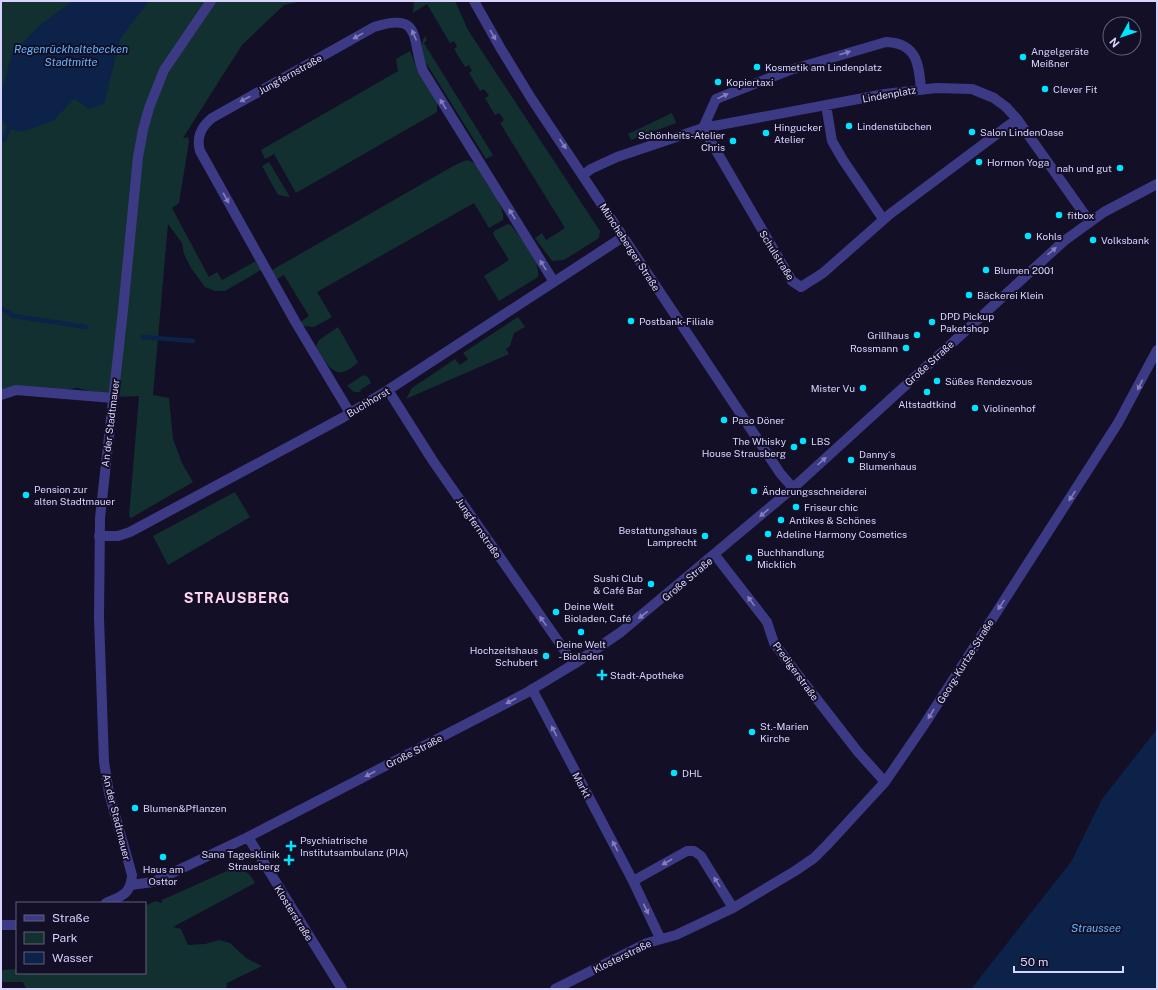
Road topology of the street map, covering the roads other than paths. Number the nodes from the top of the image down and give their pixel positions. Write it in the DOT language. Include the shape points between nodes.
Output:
graph roads {
  1 [pos="211,1"];
  2 [pos="474,1"];
  3 [pos="921,90"];
  4 [pos="826,105"];
  5 [pos="1017,119"];
  6 [pos="703,128"];
  7 [pos="583,175"];
  8 [pos="1157,184"];
  9 [pos="883,220"];
  10 [pos="1090,222"];
  11 [pos="623,237"];
  12 [pos="554,282"];
  13 [pos="1157,350"];
  14 [pos="388,390"];
  15 [pos="1,395"];
  16 [pos="113,398"];
  17 [pos="350,413"];
  18 [pos="793,488"];
  19 [pos="99,536"];
  20 [pos="715,555"];
  21 [pos="574,664"];
  22 [pos="532,690"];
  23 [pos="885,782"];
  24 [pos="248,837"];
  25 [pos="633,881"];
  26 [pos="131,885"];
  27 [pos="108,902"];
  28 [pos="733,908"];
  29 [pos="714,918"];
  30 [pos="1,925"];
  31 [pos="16,925"];
  32 [pos="660,938"];
  33 [pos="342,989"];
  34 [pos="555,989"];
  1 -- 16 [label="street, An der Stadtmauer" via="164,70 143,130"];
  2 -- 7 [label="street, Müncheberger Straße, one-way" via="505,55"];
  3 -- 4 [label="street, Lindenplatz"];
  3 -- 5 [label="street" via="972,89 994,98"];
  6 -- 3 [label="street, Lindenplatz, one-way" via="716,100 723,95 790,70 878,43 897,42 909,49 916,62"];
  4 -- 6 [label="street, Lindenplatz"];
  4 -- 9 [label="street" via="832,141"];
  5 -- 9 [label="street, Schulstraße"];
  5 -- 10 [label="street"];
  6 -- 7 [label="street, Lindenplatz" via="617,157"];
  6 -- 9 [label="street, Schulstraße" via="792,281 801,287 823,272"];
  7 -- 11 [label="street, Müncheberger Straße"];
  8 -- 10 [label="street, Große Straße"];
  18 -- 10 [label="street, Große Straße, one-way" via="1034,266"];
  11 -- 12 [label="street, Buchhorst"];
  11 -- 18 [label="street, Müncheberger Straße"];
  12 -- 14 [label="street, Buchhorst"];
  12 -- 17 [label="street, Jungfernstraße, one-way" via="423,71 415,35 409,26 388,22 374,27 231,106 204,124 199,136 200,151"];
  13 -- 23 [label="street, Georg-Kurtze-Straße, one-way" via="1118,424"];
  14 -- 17 [label="street, Buchhorst"];
  21 -- 14 [label="street, Jungfernstraße, one-way" via="433,461"];
  15 -- 16 [label="street" via="16,390"];
  16 -- 19 [label="street, An der Stadtmauer"];
  17 -- 19 [label="street, Buchhorst" via="130,532 118,536"];
  18 -- 20 [label="street, Große Straße, one-way"];
  19 -- 26 [label="street, An der Stadtmauer" via="98,618 104,762 109,793 132,875"];
  20 -- 21 [label="street, Große Straße, one-way" via="621,632"];
  23 -- 20 [label="street, Predigerstraße, one-way" via="841,731 774,643 767,622"];
  21 -- 22 [label="street, Große Straße"];
  22 -- 24 [label="street, Große Straße, one-way"];
  25 -- 22 [label="street, Markt, one-way"];
  23 -- 28 [label="street, Georg-Kurtze-Straße" via="814,858"];
  24 -- 26 [label="street, Große Straße" via="153,882"];
  24 -- 33 [label="street, Klosterstraße"];
  28 -- 25 [label="street, one-way" via="701,856 694,851 687,851"];
  25 -- 32 [label="street, Markt, one-way"];
  26 -- 27 [label="street" via="125,894"];
  28 -- 29 [label="street, Georg-Kurtze-Straße"];
  29 -- 32 [label="street, Klosterstraße" via="676,935"];
  30 -- 31 [label="street"];
  32 -- 34 [label="street, Klosterstraße"];
}
